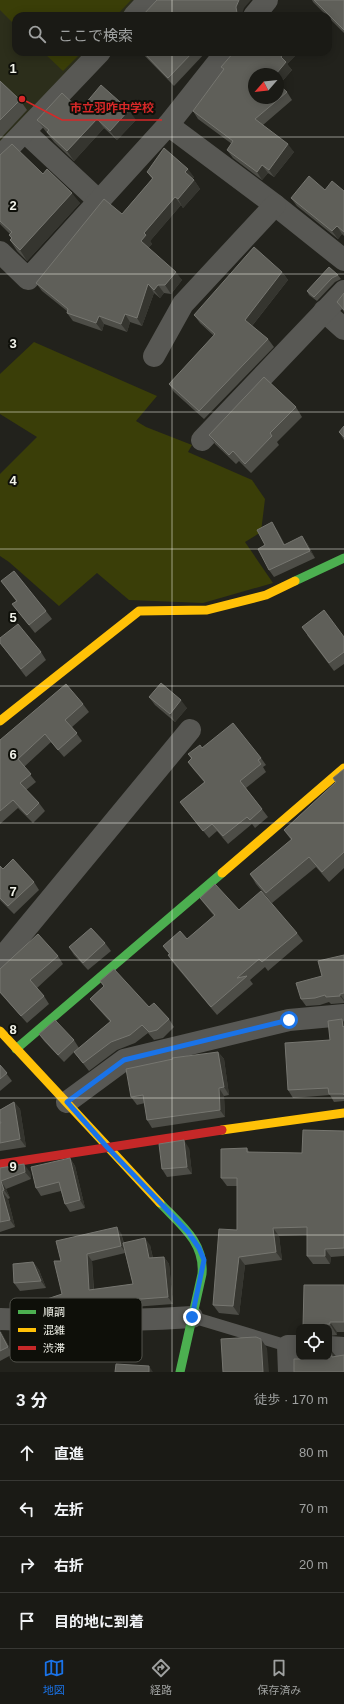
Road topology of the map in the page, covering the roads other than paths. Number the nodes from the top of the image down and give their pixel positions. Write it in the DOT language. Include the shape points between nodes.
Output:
graph roads {
  1 [pos="149,0"];
  2 [pos="267,0"];
  3 [pos="138,12"];
  4 [pos="257,12"];
  5 [pos="96,56"];
  6 [pos="223,56"];
  7 [pos="168,125"];
  8 [pos="25,132"];
  9 [pos="0,158"];
  10 [pos="99,201"];
  11 [pos="275,205"];
  12 [pos="0,252"];
  13 [pos="344,260"];
  14 [pos="344,291"];
  15 [pos="324,312"];
  16 [pos="344,329"];
  17 [pos="154,356"];
  18 [pos="202,440"];
  19 [pos="344,558"];
  20 [pos="0,721"];
  21 [pos="190,730"];
  22 [pos="344,768"];
  23 [pos="0,960"];
  24 [pos="344,1015"];
  25 [pos="0,1031"];
  26 [pos="16,1049"];
  27 [pos="67,1102"];
  28 [pos="344,1113"];
  29 [pos="107,1147"];
  30 [pos="0,1164"];
  31 [pos="192,1317"];
  32 [pos="0,1319"];
  33 [pos="10,1320"];
  34 [pos="142,1320"];
  35 [pos="294,1346"];
  36 [pos="332,1347"];
  37 [pos="344,1348"];
  38 [pos="180,1372"];
  39 [pos="289,1372"];
  1 -- 3 [label="street"];
  2 -- 4 [label="street"];
  5 -- 8 [label="street"];
  6 -- 7 [label="street"];
  7 -- 10 [label="street"];
  7 -- 11 [label="street"];
  8 -- 9 [label="street"];
  8 -- 10 [label="street"];
  10 -- 12 [label="street" via="28,279"];
  11 -- 13 [label="street"];
  11 -- 17 [label="street" via="183,304"];
  14 -- 15 [label="street"];
  15 -- 16 [label="street"];
  15 -- 18 [label="street"];
  19 -- 20 [label="street" via="266,595 208,610 139,611"];
  21 -- 23 [label="street"];
  22 -- 26 [label="street"];
  24 -- 27 [label="street" via="289,1020 124,1060"];
  25 -- 26 [label="street"];
  26 -- 27 [label="street"];
  27 -- 29 [label="street"];
  28 -- 29 [label="street"];
  29 -- 30 [label="street"];
  29 -- 31 [label="street" via="188,1232 199,1248 204,1260"];
  31 -- 34 [label="street"];
  31 -- 35 [label="lane"];
  31 -- 38 [label="street"];
  32 -- 33 [label="street"];
  35 -- 39 [label="street"];
  36 -- 37 [label="street"];
}
